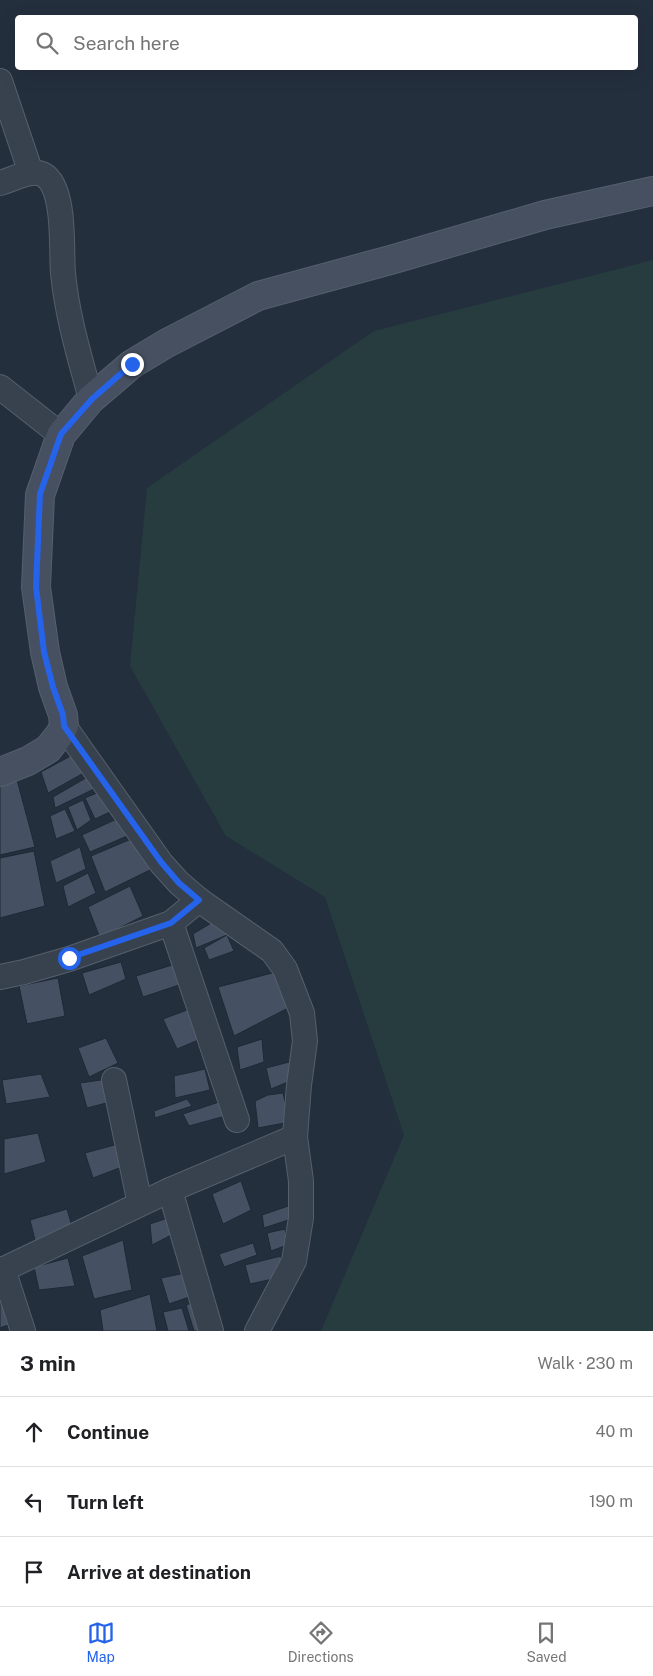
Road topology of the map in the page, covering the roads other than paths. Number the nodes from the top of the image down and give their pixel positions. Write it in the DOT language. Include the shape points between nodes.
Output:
graph roads {
  1 [pos="0,81"];
  2 [pos="31,173"];
  3 [pos="0,183"];
  4 [pos="653,191"];
  5 [pos="0,386"];
  6 [pos="92,399"];
  7 [pos="61,434"];
  8 [pos="64,726"];
  9 [pos="2,766"];
  10 [pos="199,900"];
  11 [pos="171,923"];
  12 [pos="0,977"];
  13 [pos="114,1080"];
  14 [pos="237,1120"];
  15 [pos="295,1137"];
  16 [pos="170,1190"];
  17 [pos="140,1204"];
  18 [pos="2,1270"];
  19 [pos="22,1331"];
  20 [pos="211,1331"];
  21 [pos="257,1331"];
  1 -- 2 [label="street"];
  2 -- 3 [label="street"];
  2 -- 6 [label="street" via="42,174 49,180 60,210 63,273 71,323"];
  4 -- 6 [label="main road" via="545,215 258,296 132,364"];
  5 -- 7 [label="street"];
  6 -- 7 [label="main road"];
  7 -- 8 [label="main road" via="40,494 36,587 44,652"];
  8 -- 9 [label="main road" via="48,749 28,761"];
  8 -- 10 [label="street" via="161,862"];
  10 -- 11 [label="street"];
  10 -- 15 [label="street" via="272,951 295,991 302,1013 305,1041"];
  11 -- 12 [label="street" via="69,958"];
  11 -- 14 [label="street"];
  13 -- 17 [label="street"];
  15 -- 16 [label="street"];
  15 -- 21 [label="street" via="301,1181 301,1218 294,1261"];
  16 -- 17 [label="street"];
  16 -- 20 [label="street"];
  17 -- 18 [label="street"];
  18 -- 19 [label="street"];
}
